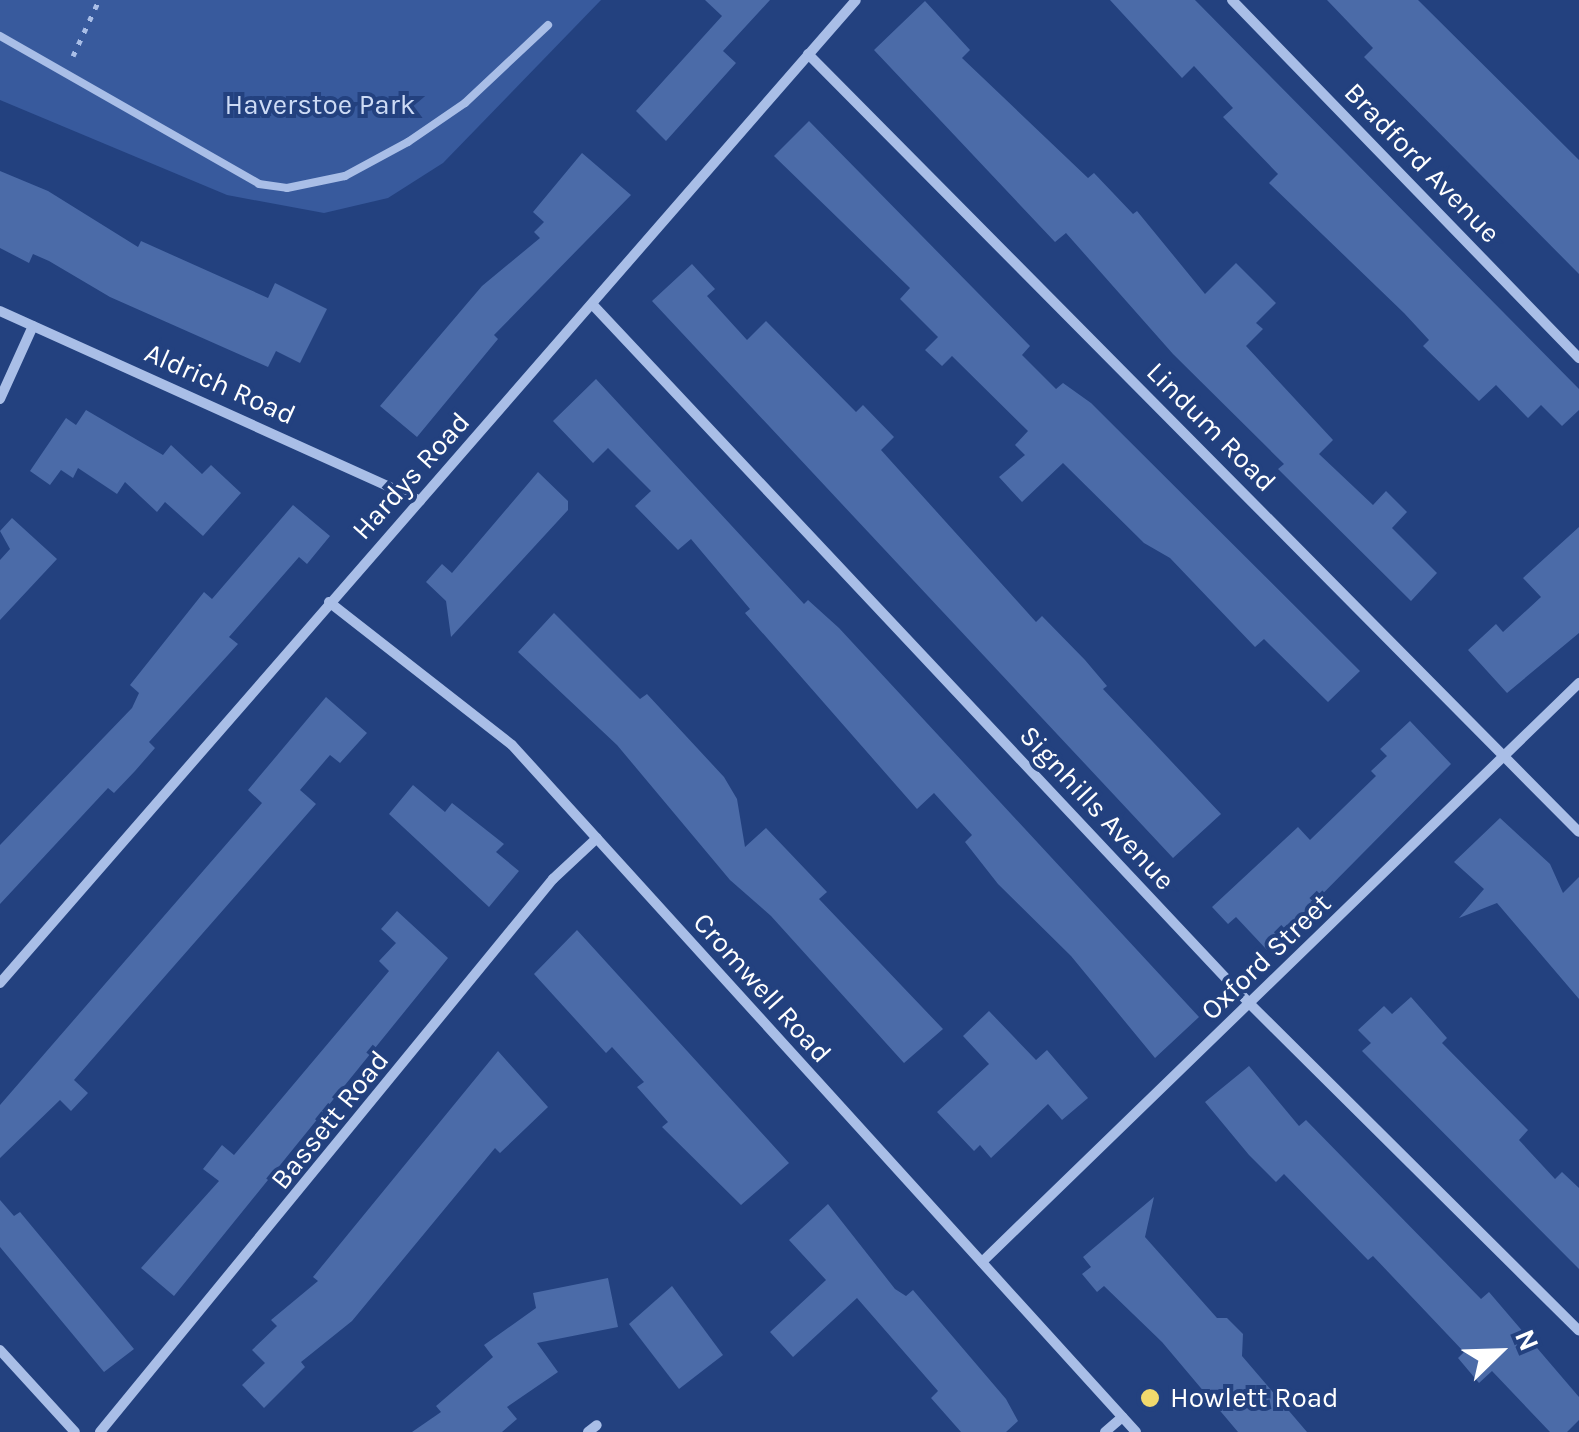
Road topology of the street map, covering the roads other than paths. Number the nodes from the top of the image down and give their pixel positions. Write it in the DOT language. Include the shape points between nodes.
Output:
graph roads {
  1 [pos="856,0"];
  2 [pos="1232,0"];
  3 [pos="548,25"];
  4 [pos="0,36"];
  5 [pos="808,54"];
  6 [pos="592,304"];
  7 [pos="0,310"];
  8 [pos="33,326"];
  9 [pos="1579,358"];
  10 [pos="0,399"];
  11 [pos="420,501"];
  12 [pos="329,602"];
  13 [pos="1579,683"];
  14 [pos="1503,755"];
  15 [pos="1579,832"];
  16 [pos="597,838"];
  17 [pos="0,983"];
  18 [pos="1251,1005"];
  19 [pos="982,1262"];
  20 [pos="1579,1331"];
  21 [pos="0,1350"];
  22 [pos="1122,1417"];
  23 [pos="75,1432"];
  24 [pos="100,1432"];
  25 [pos="1105,1432"];
  26 [pos="1136,1432"];
  1 -- 5 [label="street, Hardys Road"];
  2 -- 9 [label="street, Bradford Avenue"];
  3 -- 4 [label="lane" via="465,103 408,142 344,176 287,188 260,184"];
  5 -- 6 [label="street, Hardys Road"];
  5 -- 14 [label="street, Lindum Road"];
  6 -- 11 [label="street, Hardys Road"];
  6 -- 18 [label="street, Signhills Avenue"];
  7 -- 8 [label="street, Aldrich Road"];
  8 -- 10 [label="street"];
  8 -- 11 [label="street, Aldrich Road"];
  11 -- 12 [label="street, Hardys Road"];
  12 -- 16 [label="street, Cromwell Road" via="463,702"];
  12 -- 17 [label="street, Hardys Road"];
  13 -- 14 [label="street, Oxford Street"];
  14 -- 15 [label="street, Lindum Road"];
  14 -- 18 [label="street, Oxford Street"];
  16 -- 19 [label="street, Cromwell Road"];
  16 -- 24 [label="street, Bassett Road" via="553,879"];
  18 -- 19 [label="street, Oxford Street"];
  18 -- 20 [label="street, Signhills Avenue"];
  19 -- 22 [label="street, Cromwell Road"];
  21 -- 23 [label="street"];
  22 -- 25 [label="street"];
  22 -- 26 [label="street, Cromwell Road"];
}
